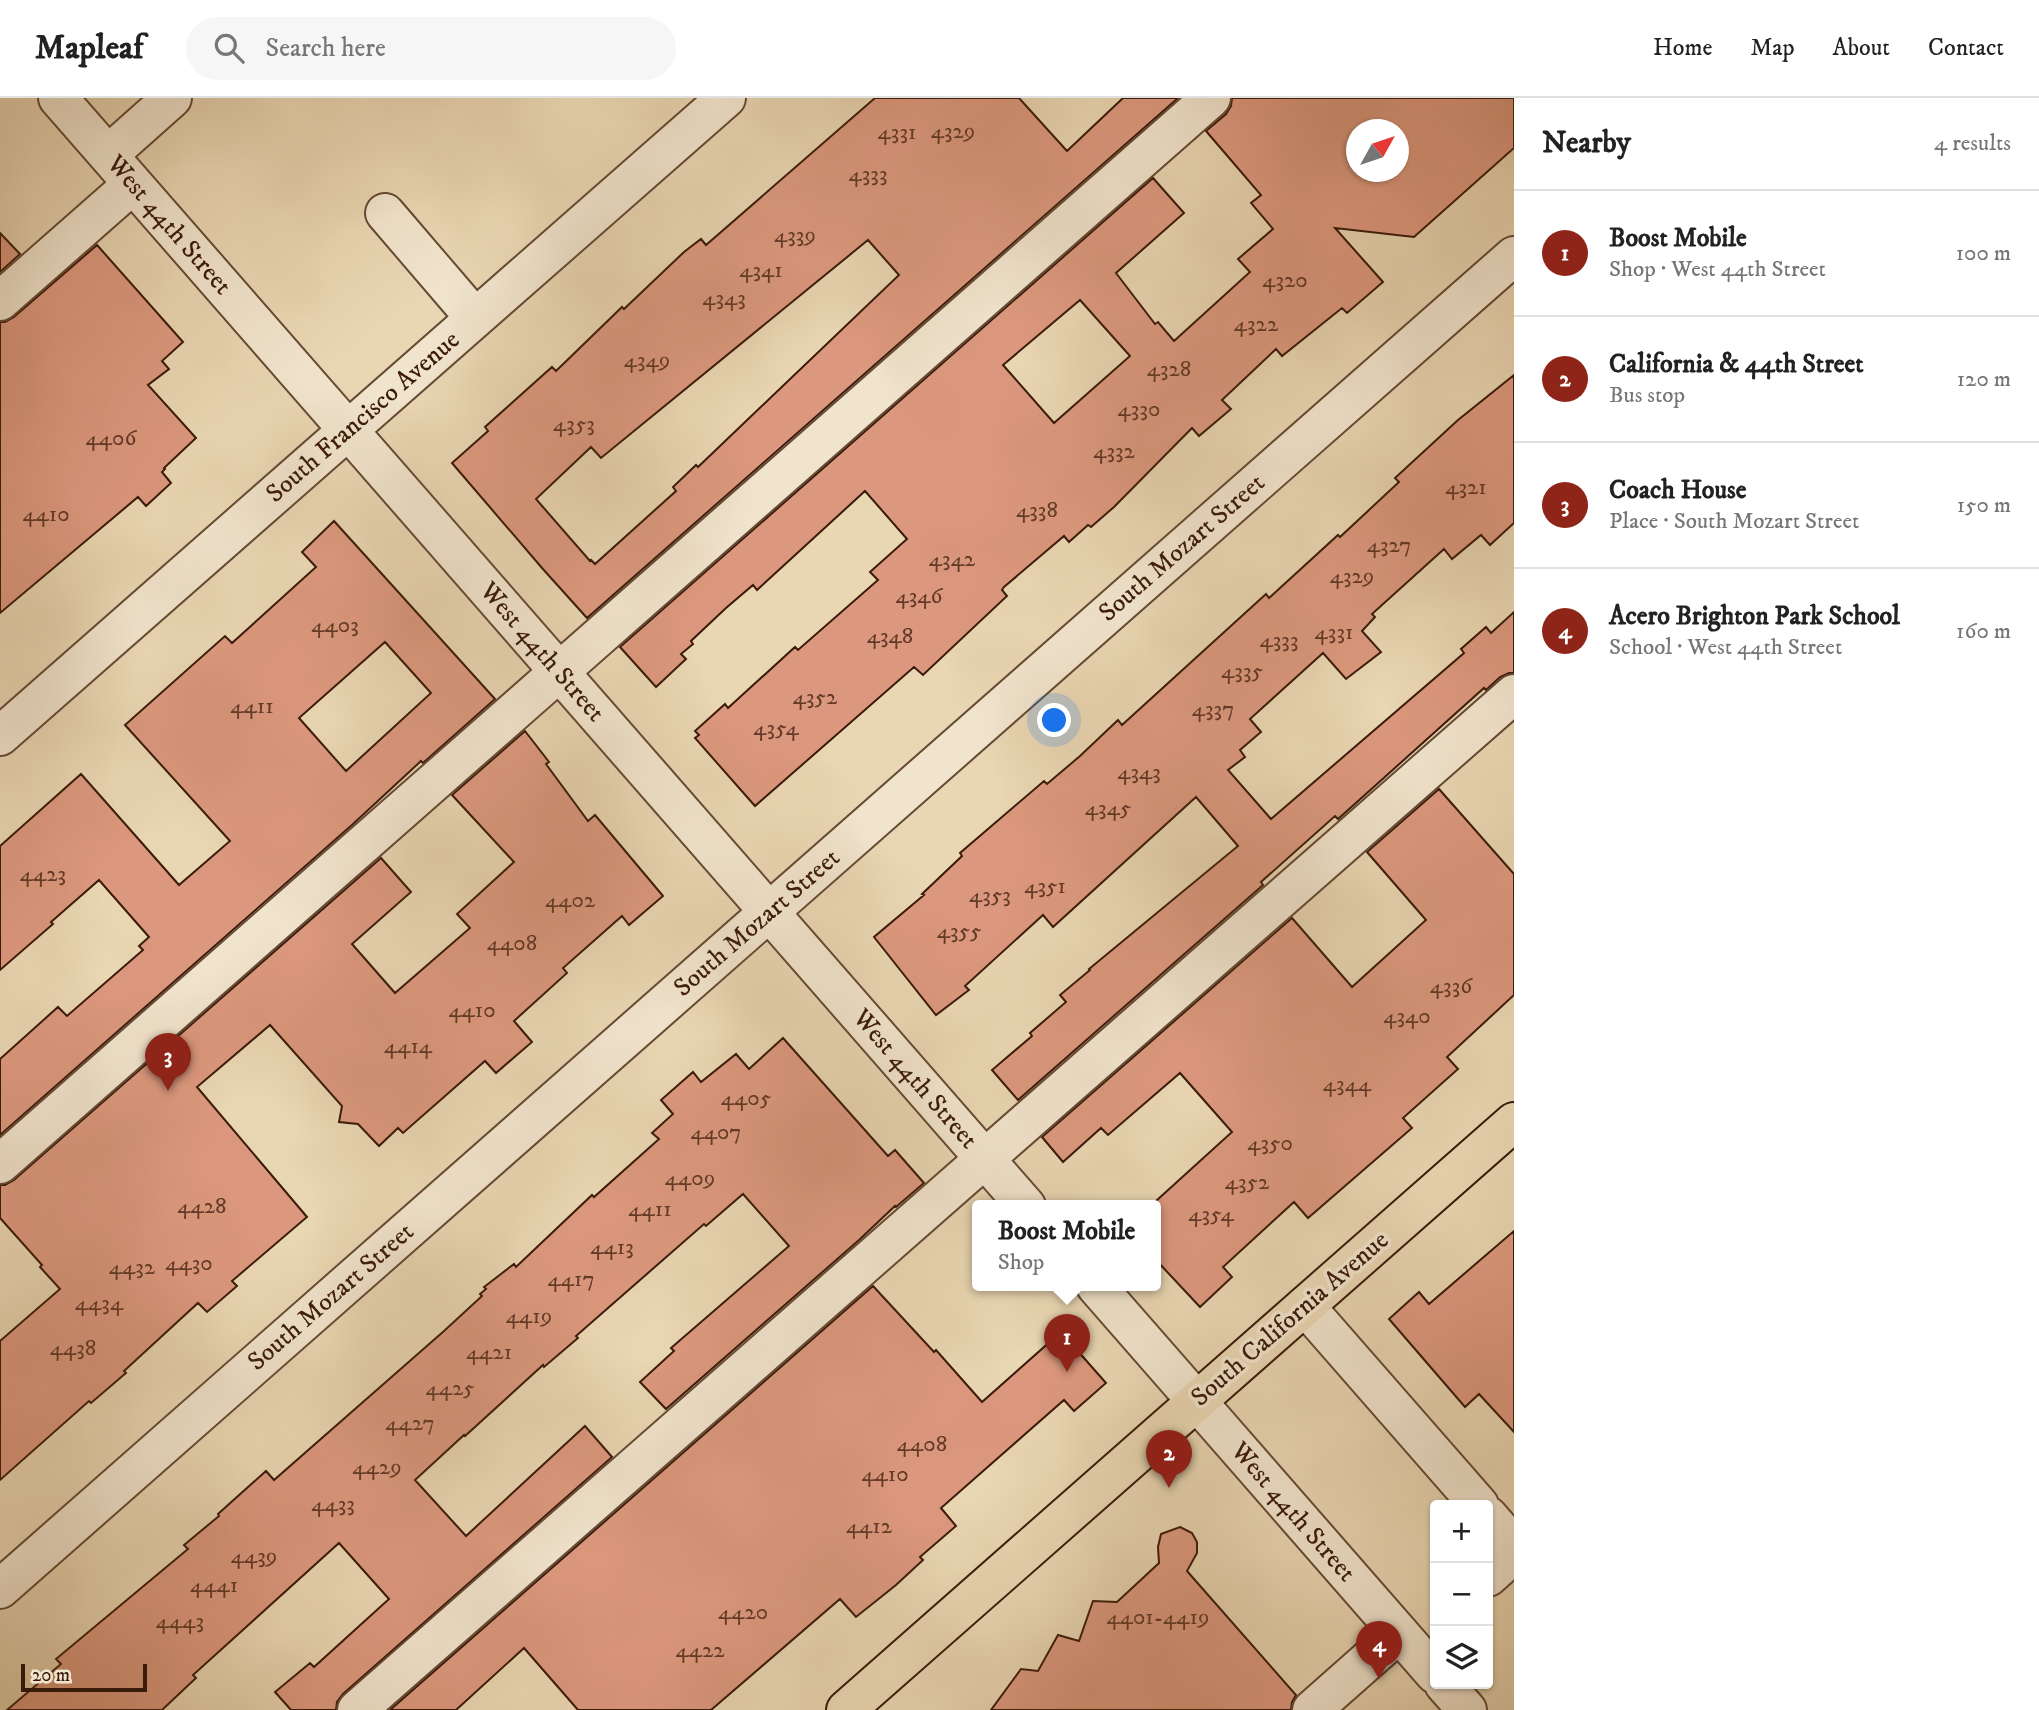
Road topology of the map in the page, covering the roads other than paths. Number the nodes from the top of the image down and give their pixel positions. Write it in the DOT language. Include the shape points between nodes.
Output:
graph roads {
  1 [pos="58,98"];
  2 [pos="172,98"];
  3 [pos="726,98"];
  4 [pos="1211,98"];
  5 [pos="108,155"];
  6 [pos="133,184"];
  7 [pos="385,213"];
  8 [pos="1514,256"];
  9 [pos="0,301"];
  10 [pos="475,318"];
  11 [pos="348,430"];
  12 [pos="559,671"];
  13 [pos="1514,694"];
  14 [pos="0,736"];
  15 [pos="769,912"];
  16 [pos="1514,1122"];
  17 [pos="985,1159"];
  18 [pos="0,1164"];
  19 [pos="1021,1200"];
  20 [pos="1100,1291"];
  21 [pos="1305,1306"];
  22 [pos="1197,1401"];
  23 [pos="1475,1500"];
  24 [pos="1493,1522"];
  25 [pos="1514,1546"];
  26 [pos="1514,1554"];
  27 [pos="1493,1573"];
  28 [pos="0,1589"];
  29 [pos="1415,1634"];
  30 [pos="1430,1664"];
  31 [pos="1448,1689"];
  32 [pos="357,1710"];
  33 [pos="846,1710"];
  34 [pos="1312,1710"];
  35 [pos="1467,1710"];
  1 -- 5 [label="street, West 44th Street"];
  2 -- 5 [label="street"];
  3 -- 10 [label="street, South Francisco Avenue"];
  4 -- 12 [label="street"];
  5 -- 6 [label="street, West 44th Street"];
  6 -- 9 [label="street"];
  6 -- 11 [label="street, West 44th Street"];
  7 -- 10 [label="street"];
  8 -- 15 [label="street, South Mozart Street"];
  10 -- 11 [label="street, South Francisco Avenue"];
  11 -- 12 [label="street, West 44th Street"];
  11 -- 14 [label="street, South Francisco Avenue"];
  12 -- 15 [label="street, West 44th Street"];
  12 -- 18 [label="street"];
  13 -- 17 [label="street"];
  15 -- 17 [label="street, West 44th Street"];
  15 -- 28 [label="street, South Mozart Street"];
  16 -- 21 [label="main road, South California Avenue"];
  17 -- 19 [label="street, West 44th Street"];
  17 -- 32 [label="street"];
  20 -- 22 [label="street, West 44th Street"];
  21 -- 22 [label="main road, South California Avenue"];
  21 -- 23 [label="street"];
  22 -- 29 [label="street, West 44th Street"];
  22 -- 33 [label="main road, South California Avenue"];
  24 -- 25 [label="street"];
  26 -- 27 [label="street"];
  29 -- 30 [label="street, West 44th Street"];
  29 -- 34 [label="street"];
  31 -- 35 [label="street"];
}
